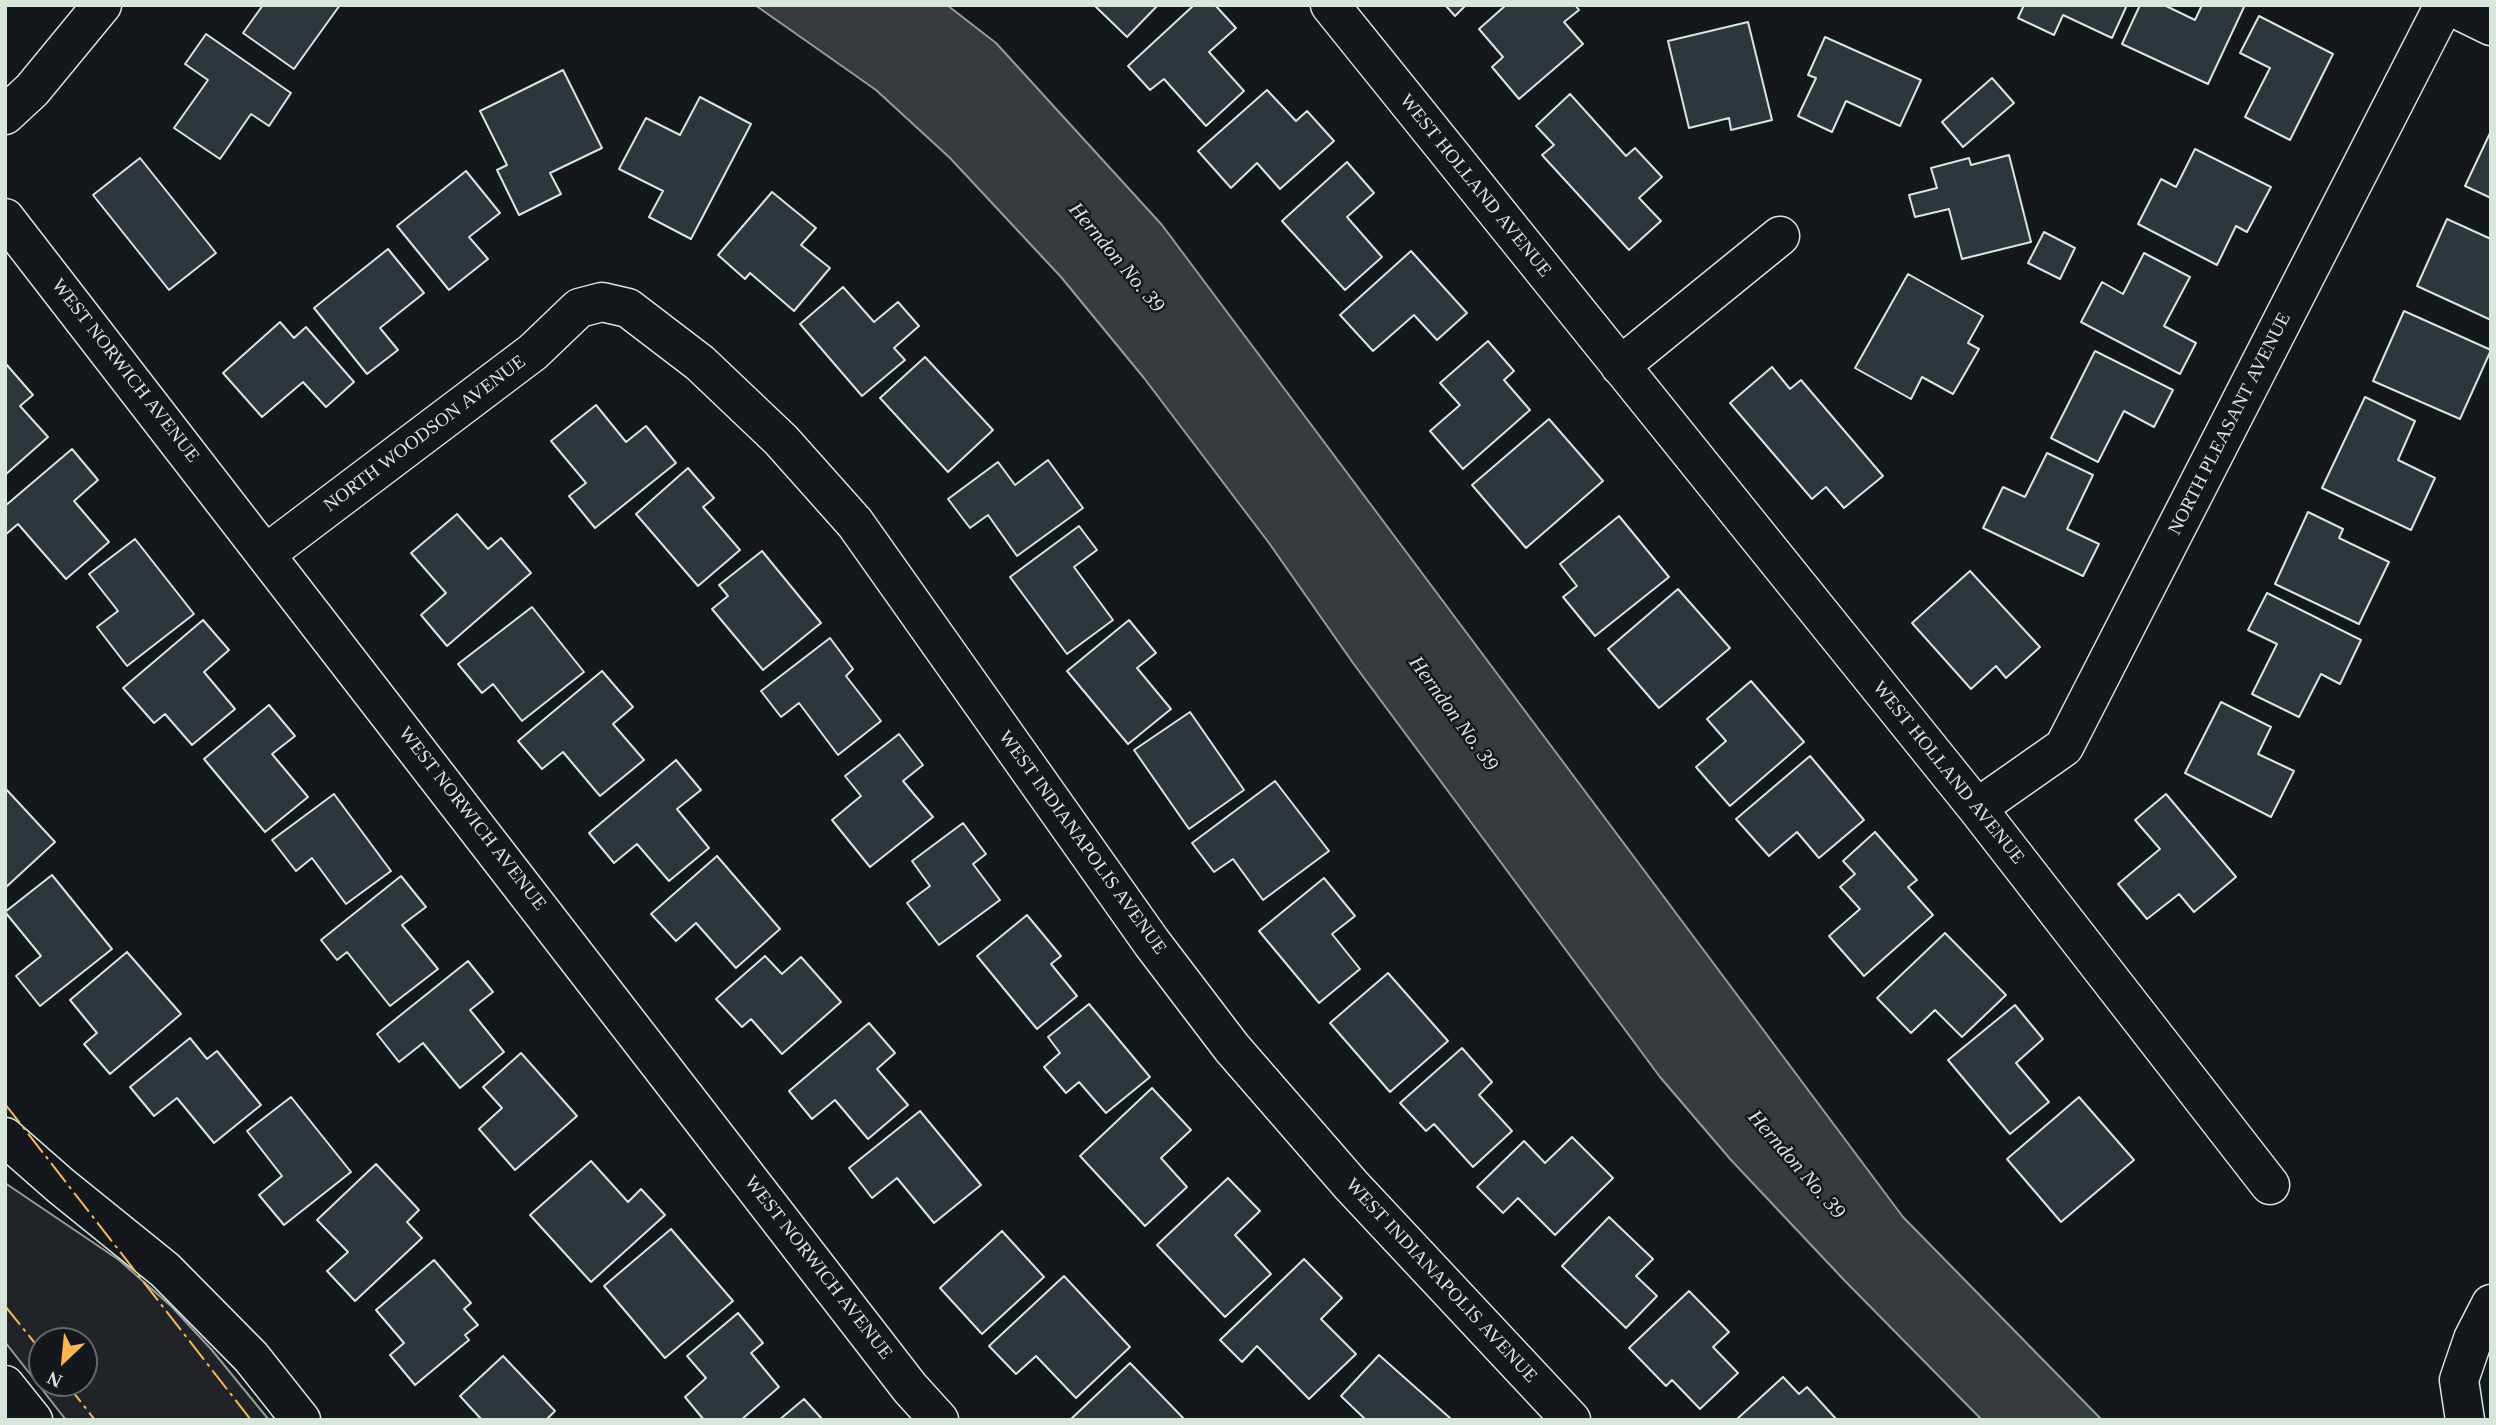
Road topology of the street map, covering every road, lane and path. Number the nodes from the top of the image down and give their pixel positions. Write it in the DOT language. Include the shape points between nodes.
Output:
graph roads {
  1 [pos="102,5"];
  2 [pos="1330,5"];
  3 [pos="2446,5"];
  4 [pos="2491,26"];
  5 [pos="5,115"];
  6 [pos="5,218"];
  7 [pos="1780,236"];
  8 [pos="579,309"];
  9 [pos="1620,366"];
  10 [pos="267,554"];
  11 [pos="1977,808"];
  12 [pos="5,1137"];
  13 [pos="2270,1185"];
  14 [pos="2491,1304"];
  15 [pos="5,1385"];
  16 [pos="33,1420"];
  17 [pos="301,1420"];
  18 [pos="939,1420"];
  19 [pos="1571,1420"];
  20 [pos="2465,1420"];
  1 -- 5 [label="street" via="32,90"];
  2 -- 9 [label="street, WEST HOLLAND AVENUE"];
  3 -- 4 [label="street"];
  3 -- 11 [label="street, NORTH PLEASANT AVENUE" via="2064,747"];
  6 -- 10 [label="street, WEST NORWICH AVENUE"];
  7 -- 9 [label="street"];
  8 -- 10 [label="street, NORTH WOODSON AVENUE" via="533,352"];
  8 -- 19 [label="street, WEST INDIANAPOLIS AVENUE" via="601,302 628,308 700,363 781,440 855,523 1152,943 1232,1048 1351,1185"];
  9 -- 11 [label="street, WEST HOLLAND AVENUE"];
  10 -- 18 [label="street, WEST NORWICH AVENUE"];
  11 -- 13 [label="street, WEST HOLLAND AVENUE"];
  12 -- 17 [label="street" via="165,1270 251,1357"];
  14 -- 20 [label="street" via="2459,1381"];
  15 -- 16 [label="street"];
}
